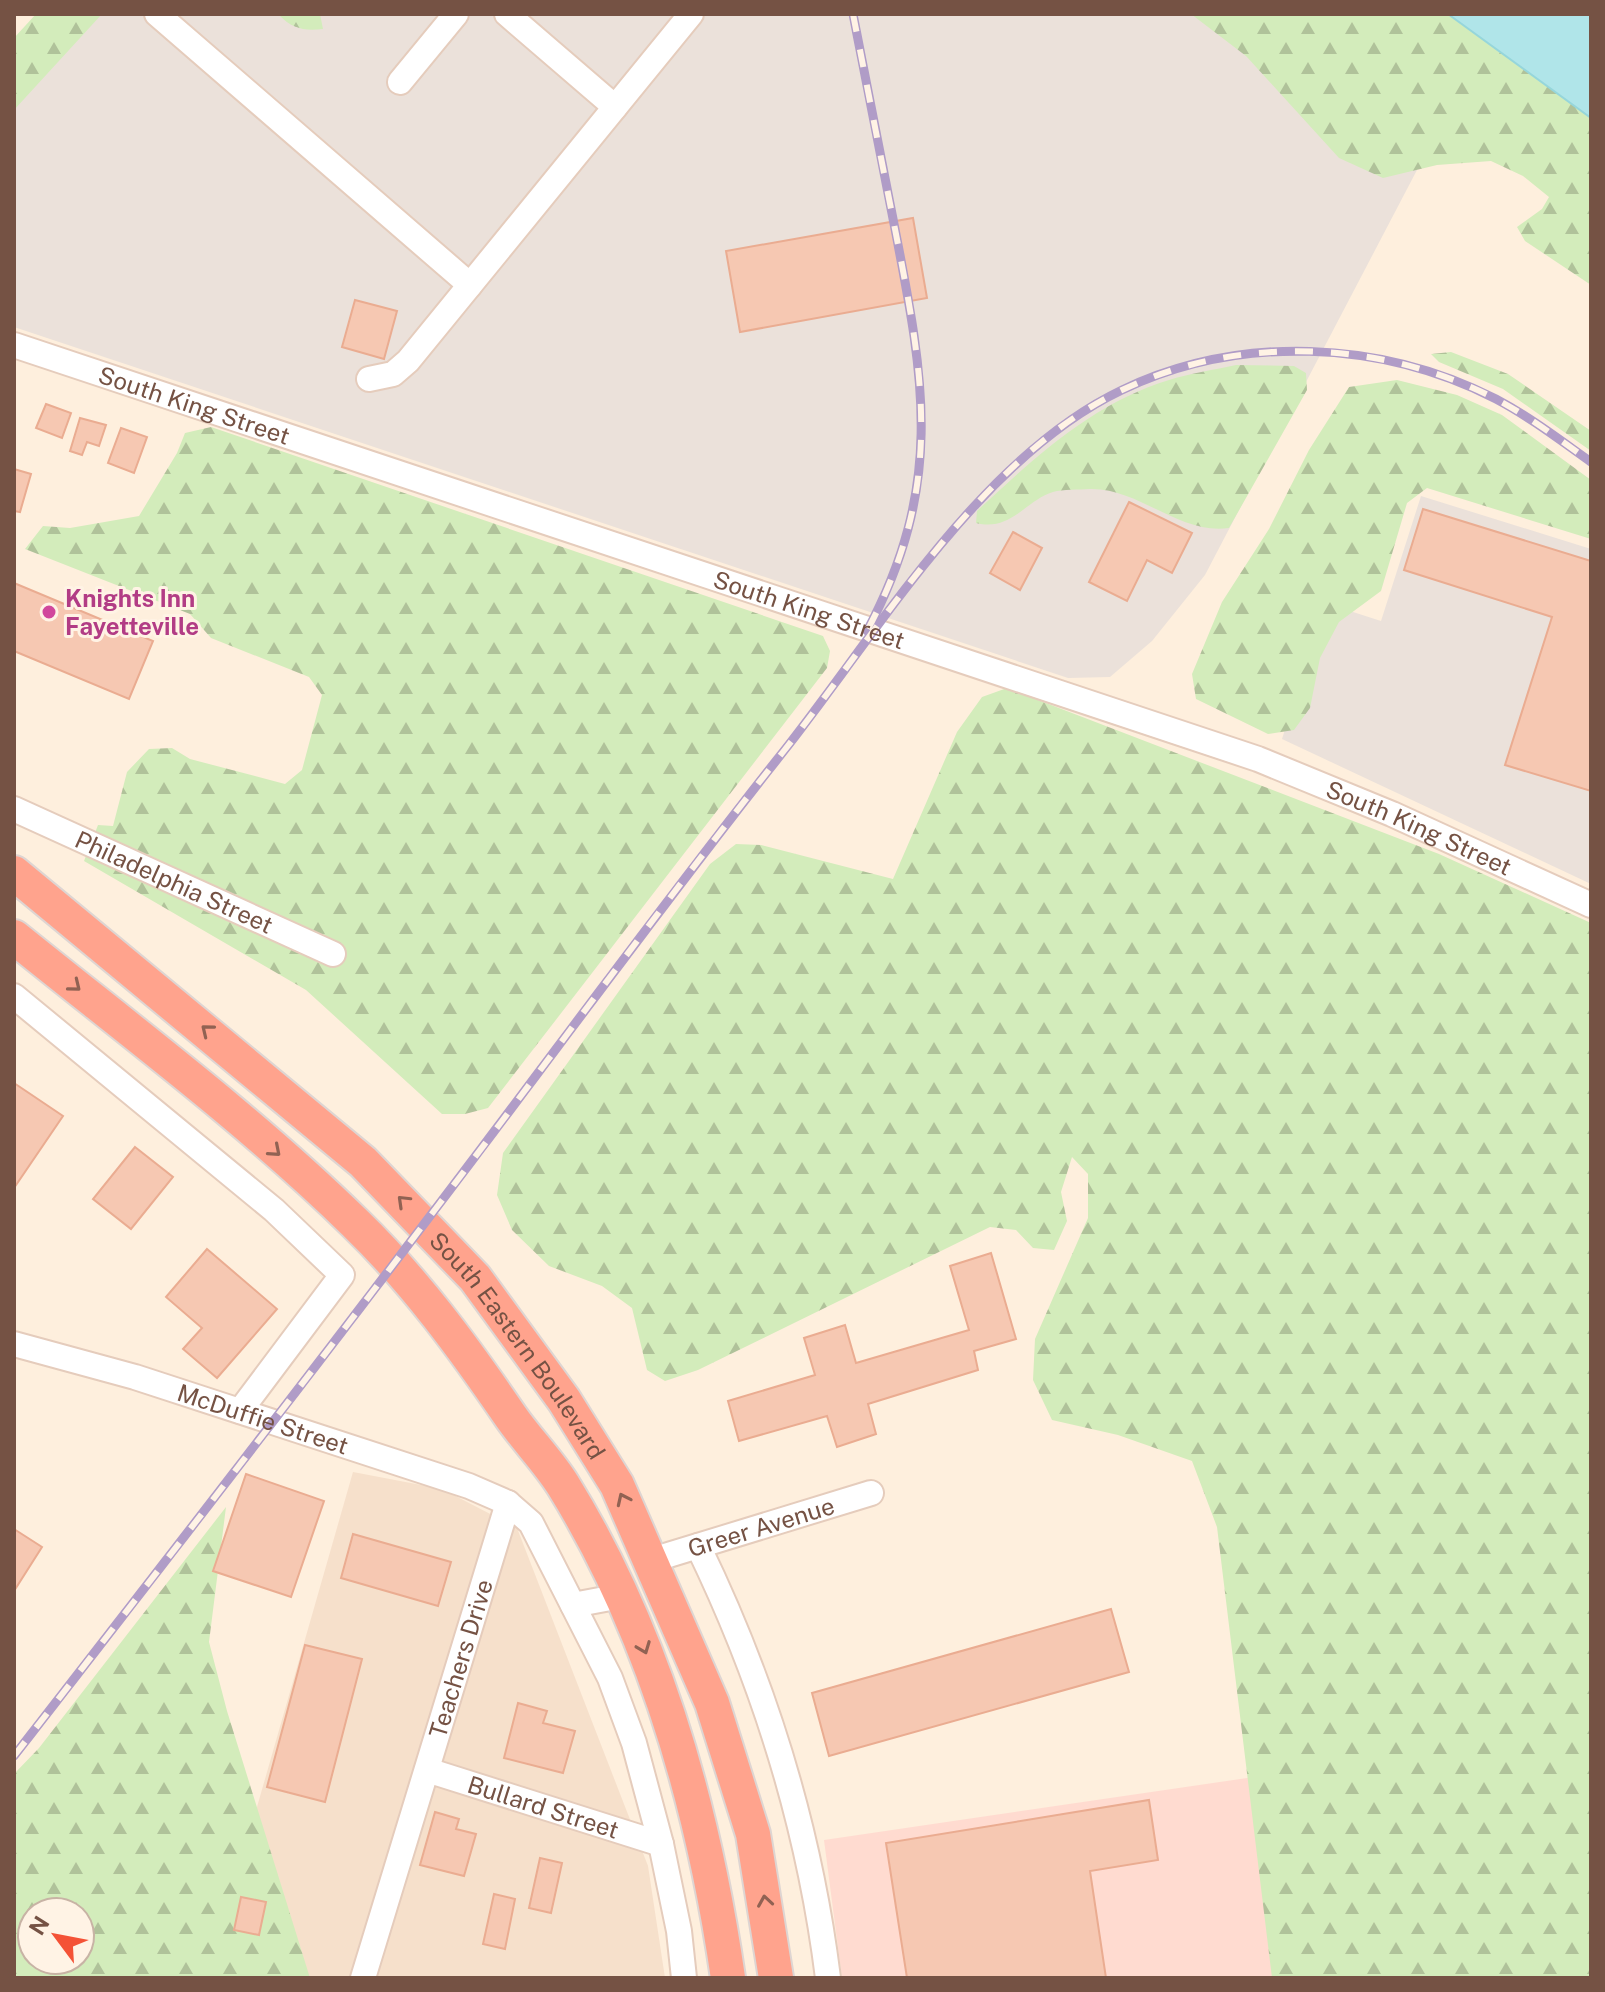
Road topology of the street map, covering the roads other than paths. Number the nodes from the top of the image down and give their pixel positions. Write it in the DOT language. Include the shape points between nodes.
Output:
graph roads {
  1 [pos="157,14"];
  2 [pos="456,14"];
  3 [pos="507,14"];
  4 [pos="691,14"];
  5 [pos="400,82"];
  6 [pos="615,107"];
  7 [pos="470,285"];
  8 [pos="14,345"];
  9 [pos="369,379"];
  10 [pos="14,809"];
  11 [pos="14,873"];
  12 [pos="1591,905"];
  13 [pos="14,937"];
  14 [pos="333,954"];
  15 [pos="14,996"];
  16 [pos="14,1344"];
  17 [pos="475,1364"];
  18 [pos="240,1411"];
  19 [pos="871,1493"];
  20 [pos="508,1503"];
  21 [pos="698,1546"];
  22 [pos="652,1560"];
  23 [pos="621,1596"];
  24 [pos="573,1605"];
  25 [pos="427,1770"];
  26 [pos="737,1776"];
  27 [pos="661,1844"];
  28 [pos="363,1978"];
  29 [pos="684,1978"];
  30 [pos="728,1978"];
  31 [pos="776,1978"];
  32 [pos="828,1978"];
  1 -- 7 [label="street"];
  2 -- 5 [label="street"];
  3 -- 6 [label="street"];
  4 -- 6 [label="street"];
  6 -- 7 [label="street"];
  7 -- 9 [label="street" via="408,361 393,374"];
  8 -- 12 [label="street, South King Street" via="1258,759"];
  10 -- 14 [label="street, Philadelphia Street"];
  22 -- 11 [label="highway, South Eastern Boulevard, one-way" via="617,1485 564,1400 475,1278 434,1232 296,1104"];
  13 -- 17 [label="highway, South Eastern Boulevard, one-way" via="356,1223"];
  15 -- 18 [label="street" via="274,1210 342,1275"];
  16 -- 18 [label="street, McDuffie Street"];
  17 -- 22 [label="highway" via="572,1467 615,1540"];
  17 -- 23 [label="highway, South Eastern Boulevard" via="562,1483"];
  18 -- 20 [label="street, McDuffie Street"];
  19 -- 21 [label="street, Greer Avenue"];
  20 -- 24 [label="street" via="531,1523"];
  20 -- 25 [label="street, Teachers Drive"];
  21 -- 22 [label="street, Greer Avenue"];
  21 -- 32 [label="street" via="732,1620 791,1782"];
  22 -- 26 [label="highway, South Eastern Boulevard"];
  23 -- 24 [label="street"];
  23 -- 26 [label="highway" via="654,1614"];
  23 -- 30 [label="highway, South Eastern Boulevard, one-way" via="665,1704 706,1844"];
  24 -- 27 [label="street" via="610,1678 634,1743"];
  25 -- 27 [label="street, Bullard Street"];
  25 -- 28 [label="street, Teachers Drive"];
  31 -- 26 [label="highway, South Eastern Boulevard, one-way" via="763,1886"];
  27 -- 29 [label="street"];
}
